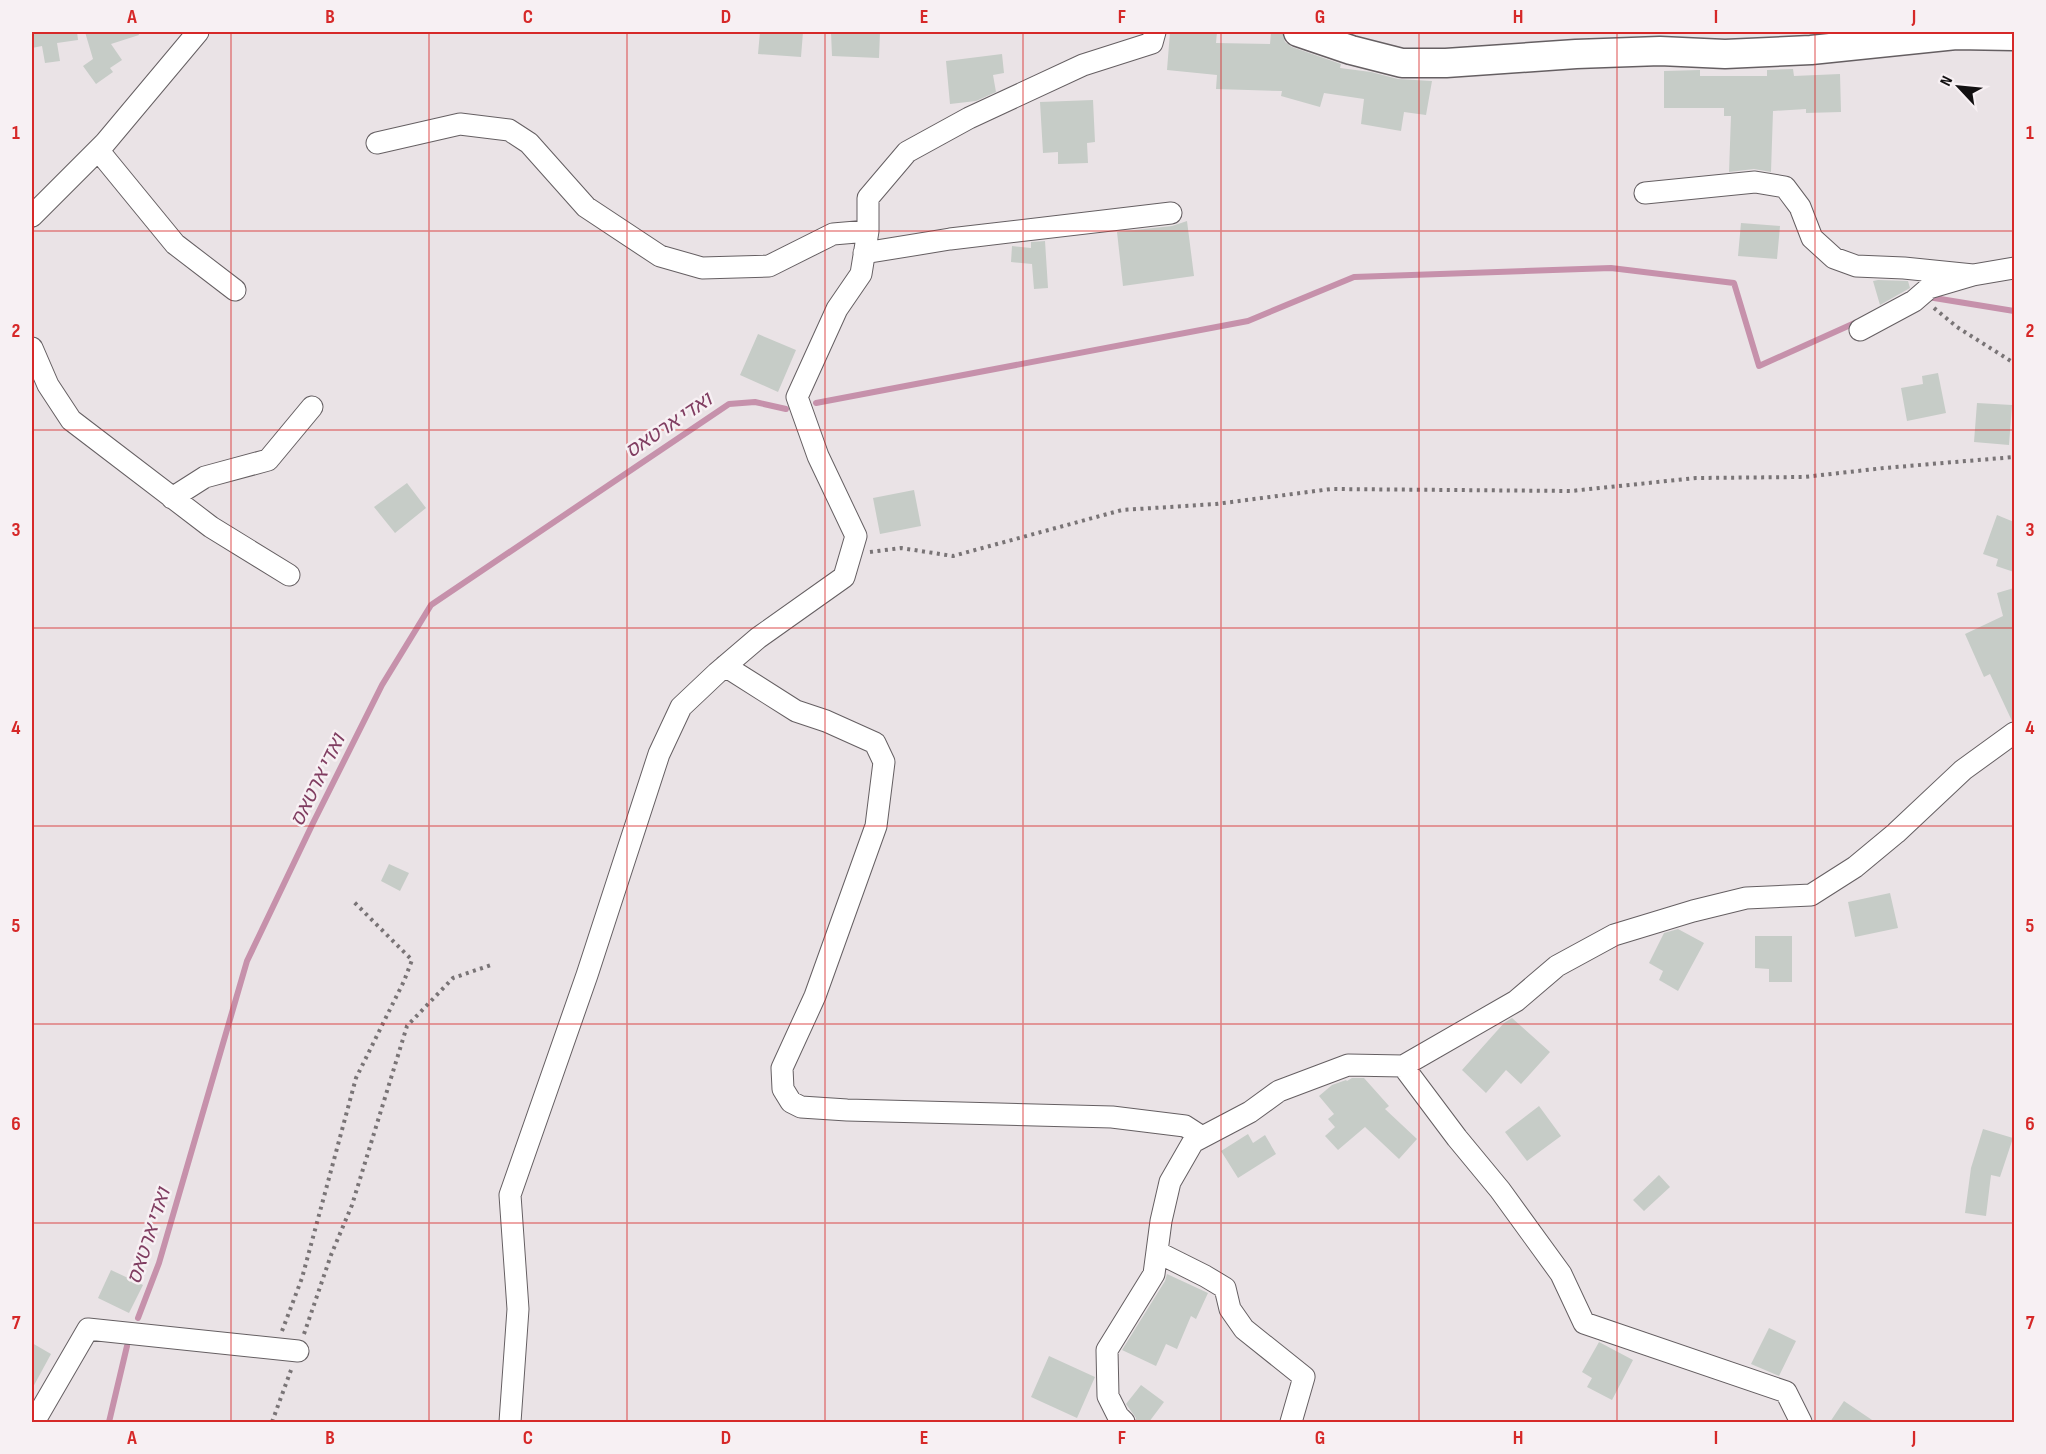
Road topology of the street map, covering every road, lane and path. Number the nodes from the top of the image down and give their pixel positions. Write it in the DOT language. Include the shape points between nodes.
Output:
graph roads {
  1 [pos="198,32"];
  2 [pos="1155,32"];
  3 [pos="1298,32"];
  4 [pos="1698,32"];
  5 [pos="2014,36"];
  6 [pos="1660,51"];
  7 [pos="377,143"];
  8 [pos="98,150"];
  9 [pos="1645,193"];
  10 [pos="1171,213"];
  11 [pos="32,216"];
  12 [pos="868,231"];
  13 [pos="864,253"];
  14 [pos="2014,268"];
  15 [pos="1973,275"];
  16 [pos="235,290"];
  17 [pos="1914,301"];
  18 [pos="1860,330"];
  19 [pos="32,348"];
  20 [pos="2014,363"];
  21 [pos="312,407"];
  22 [pos="2014,457"];
  23 [pos="172,498"];
  24 [pos="850,555"];
  25 [pos="289,575"];
  26 [pos="725,666"];
  27 [pos="2014,733"];
  28 [pos="353,901"];
  29 [pos="491,965"];
  30 [pos="1403,1066"];
  31 [pos="1202,1137"];
  32 [pos="1157,1252"];
  33 [pos="276,1348"];
  34 [pos="298,1351"];
  35 [pos="34,1422"];
  36 [pos="272,1422"];
  37 [pos="510,1422"];
  38 [pos="1124,1422"];
  39 [pos="1291,1422"];
  40 [pos="1801,1422"];
  1 -- 8 [label="street"];
  2 -- 12 [label="street" via="1152,43 1083,65 969,118 907,152 868,198"];
  3 -- 6 [label="street" via="1402,63"];
  4 -- 6 [label="street"];
  5 -- 6 [label="street" via="1956,35 1811,50 1725,54"];
  7 -- 12 [label="street" via="460,124 509,130 529,143 586,207 660,256 702,268 769,266 833,234"];
  8 -- 11 [label="street"];
  8 -- 16 [label="street" via="175,244"];
  9 -- 15 [label="street" via="1755,182 1785,187 1800,207 1812,238 1834,258 1856,266"];
  10 -- 13 [label="street"];
  12 -- 13 [label="street"];
  13 -- 24 [label="street" via="861,274 837,309 797,397 818,456 856,536"];
  14 -- 15 [label="street"];
  15 -- 17 [label="street" via="1929,288"];
  17 -- 18 [label="street"];
  17 -- 20 [label="path" via="1932,307"];
  19 -- 23 [label="street" via="48,385 71,420"];
  21 -- 23 [label="street" via="268,460 205,477"];
  22 -- 24 [label="path" via="1804,477 1696,478 1571,491 1331,489 1216,504 1122,510 953,556 902,548"];
  23 -- 25 [label="street"];
  24 -- 26 [label="street" via="844,577"];
  26 -- 31 [label="street" via="796,711 875,743 884,762 876,826 815,996 782,1068 783,1089 790,1102 801,1107 847,1110 1112,1117 1185,1126"];
  26 -- 37 [label="street" via="681,707 659,754 510,1196 518,1309"];
  27 -- 30 [label="street" via="1963,770 1855,867 1812,895 1746,898 1614,934 1557,966 1516,1001"];
  28 -- 33 [label="path" via="412,960 356,1078 302,1278"];
  29 -- 34 [label="path" via="453,978 407,1026 352,1205"];
  30 -- 31 [label="street" via="1348,1065 1279,1091 1250,1112"];
  30 -- 40 [label="street" via="1561,1274 1584,1323 1786,1392"];
  31 -- 32 [label="street" via="1193,1143 1170,1182"];
  32 -- 38 [label="street" via="1154,1274 1107,1350 1108,1396"];
  32 -- 39 [label="street" via="1225,1288 1230,1309 1244,1329 1304,1377"];
  33 -- 34 [label="street"];
  33 -- 35 [label="street" via="88,1329"];
  34 -- 36 [label="path"];
}
